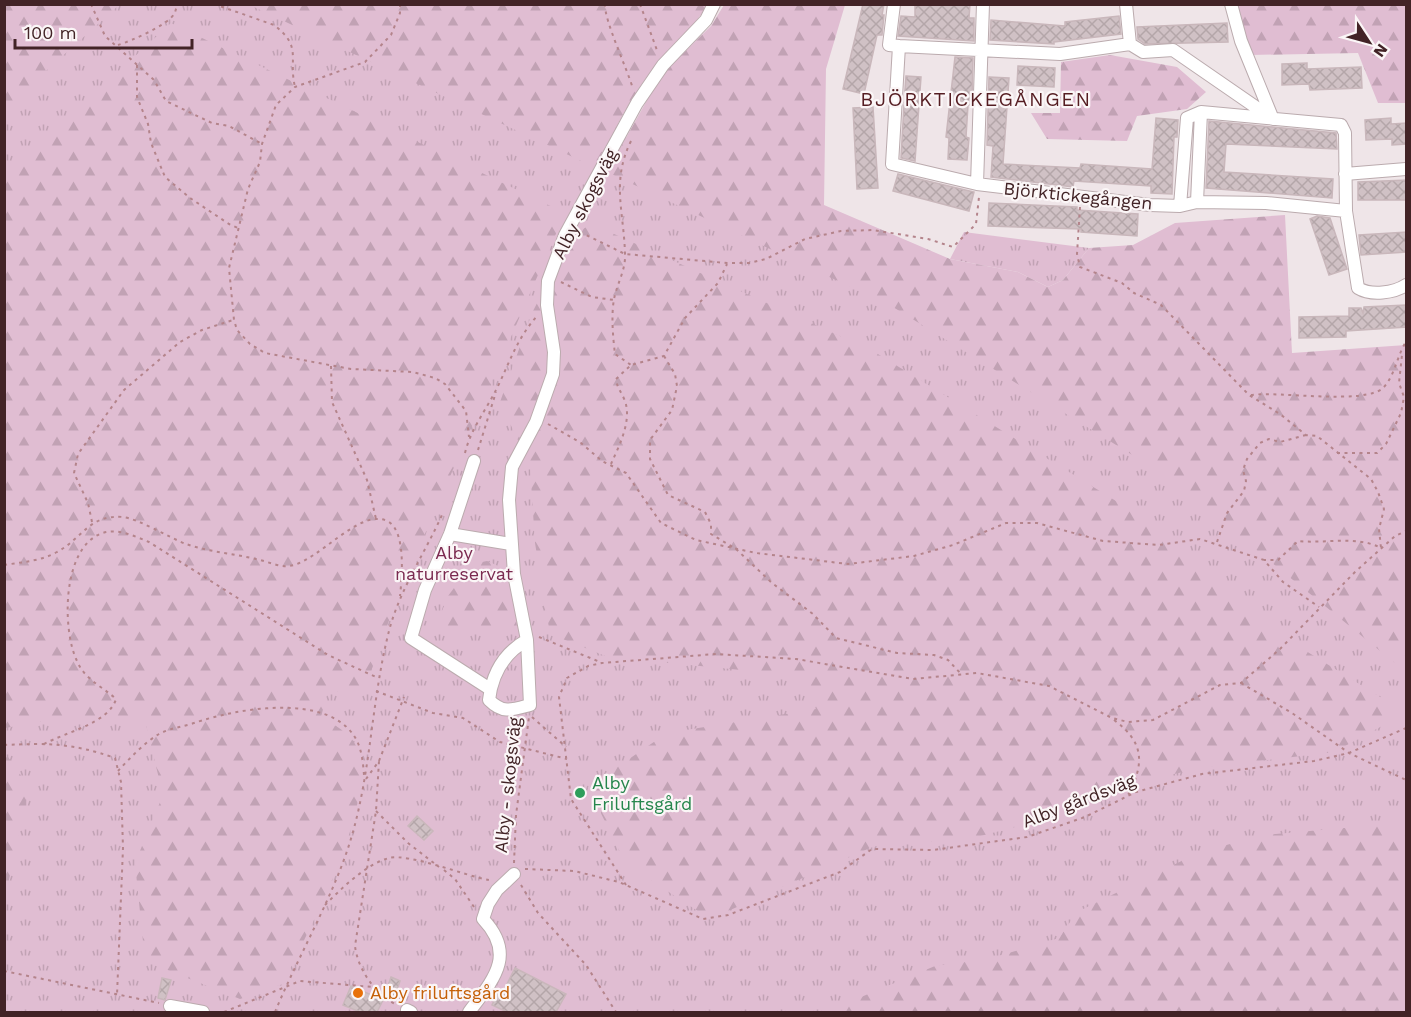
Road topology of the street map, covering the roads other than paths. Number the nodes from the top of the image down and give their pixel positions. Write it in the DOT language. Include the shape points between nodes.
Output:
graph roads {
  1 [pos="714,4"];
  2 [pos="894,4"];
  3 [pos="983,4"];
  4 [pos="1126,4"];
  5 [pos="1230,4"];
  6 [pos="1130,44"];
  7 [pos="899,46"];
  8 [pos="982,49"];
  9 [pos="1201,112"];
  10 [pos="1273,119"];
  11 [pos="1407,169"];
  12 [pos="1345,174"];
  13 [pos="976,184"];
  14 [pos="1197,202"];
  15 [pos="1180,206"];
  16 [pos="1346,211"];
  17 [pos="1407,285"];
  18 [pos="469,460"];
  19 [pos="450,534"];
  20 [pos="511,544"];
  21 [pos="526,635"];
  22 [pos="490,688"];
  23 [pos="514,874"];
  24 [pos="170,1005"];
  25 [pos="203,1012"];
  26 [pos="469,1012"];
  1 -- 20 [label="street, Alby skogsväg" via="706,20 663,65 637,103 569,227 550,277 547,305 553,374 536,422 513,467 509,500"];
  2 -- 7 [label="street, Björktickegången" via="889,45"];
  3 -- 8 [label="street"];
  4 -- 6 [label="street"];
  5 -- 10 [label="street"];
  6 -- 8 [label="street" via="1060,54"];
  6 -- 10 [label="street" via="1143,52 1173,50"];
  7 -- 8 [label="street"];
  7 -- 13 [label="street, Björktickegången" via="892,164"];
  8 -- 13 [label="street"];
  9 -- 10 [label="street"];
  9 -- 14 [label="street"];
  9 -- 15 [label="street" via="1187,118"];
  10 -- 12 [label="street" via="1341,125 1345,133"];
  11 -- 12 [label="street"];
  12 -- 16 [label="street"];
  13 -- 15 [label="street, Björktickegången"];
  14 -- 15 [label="street, Björktickegången"];
  14 -- 16 [label="street, Björktickegången" via="1266,203"];
  16 -- 17 [label="street" via="1358,288 1365,293 1399,290"];
  18 -- 19 [label="street"];
  19 -- 20 [label="street"];
  19 -- 22 [label="street" via="425,591 411,638"];
  20 -- 21 [label="street, Alby skogsväg"];
  21 -- 22 [label="street" via="502,659"];
  21 -- 22 [label="street, Alby skogsväg" via="529,710 498,708 489,700"];
  23 -- 26 [label="street" via="488,904 483,919 498,938 500,953 489,983"];
  24 -- 25 [label="street"];
}
